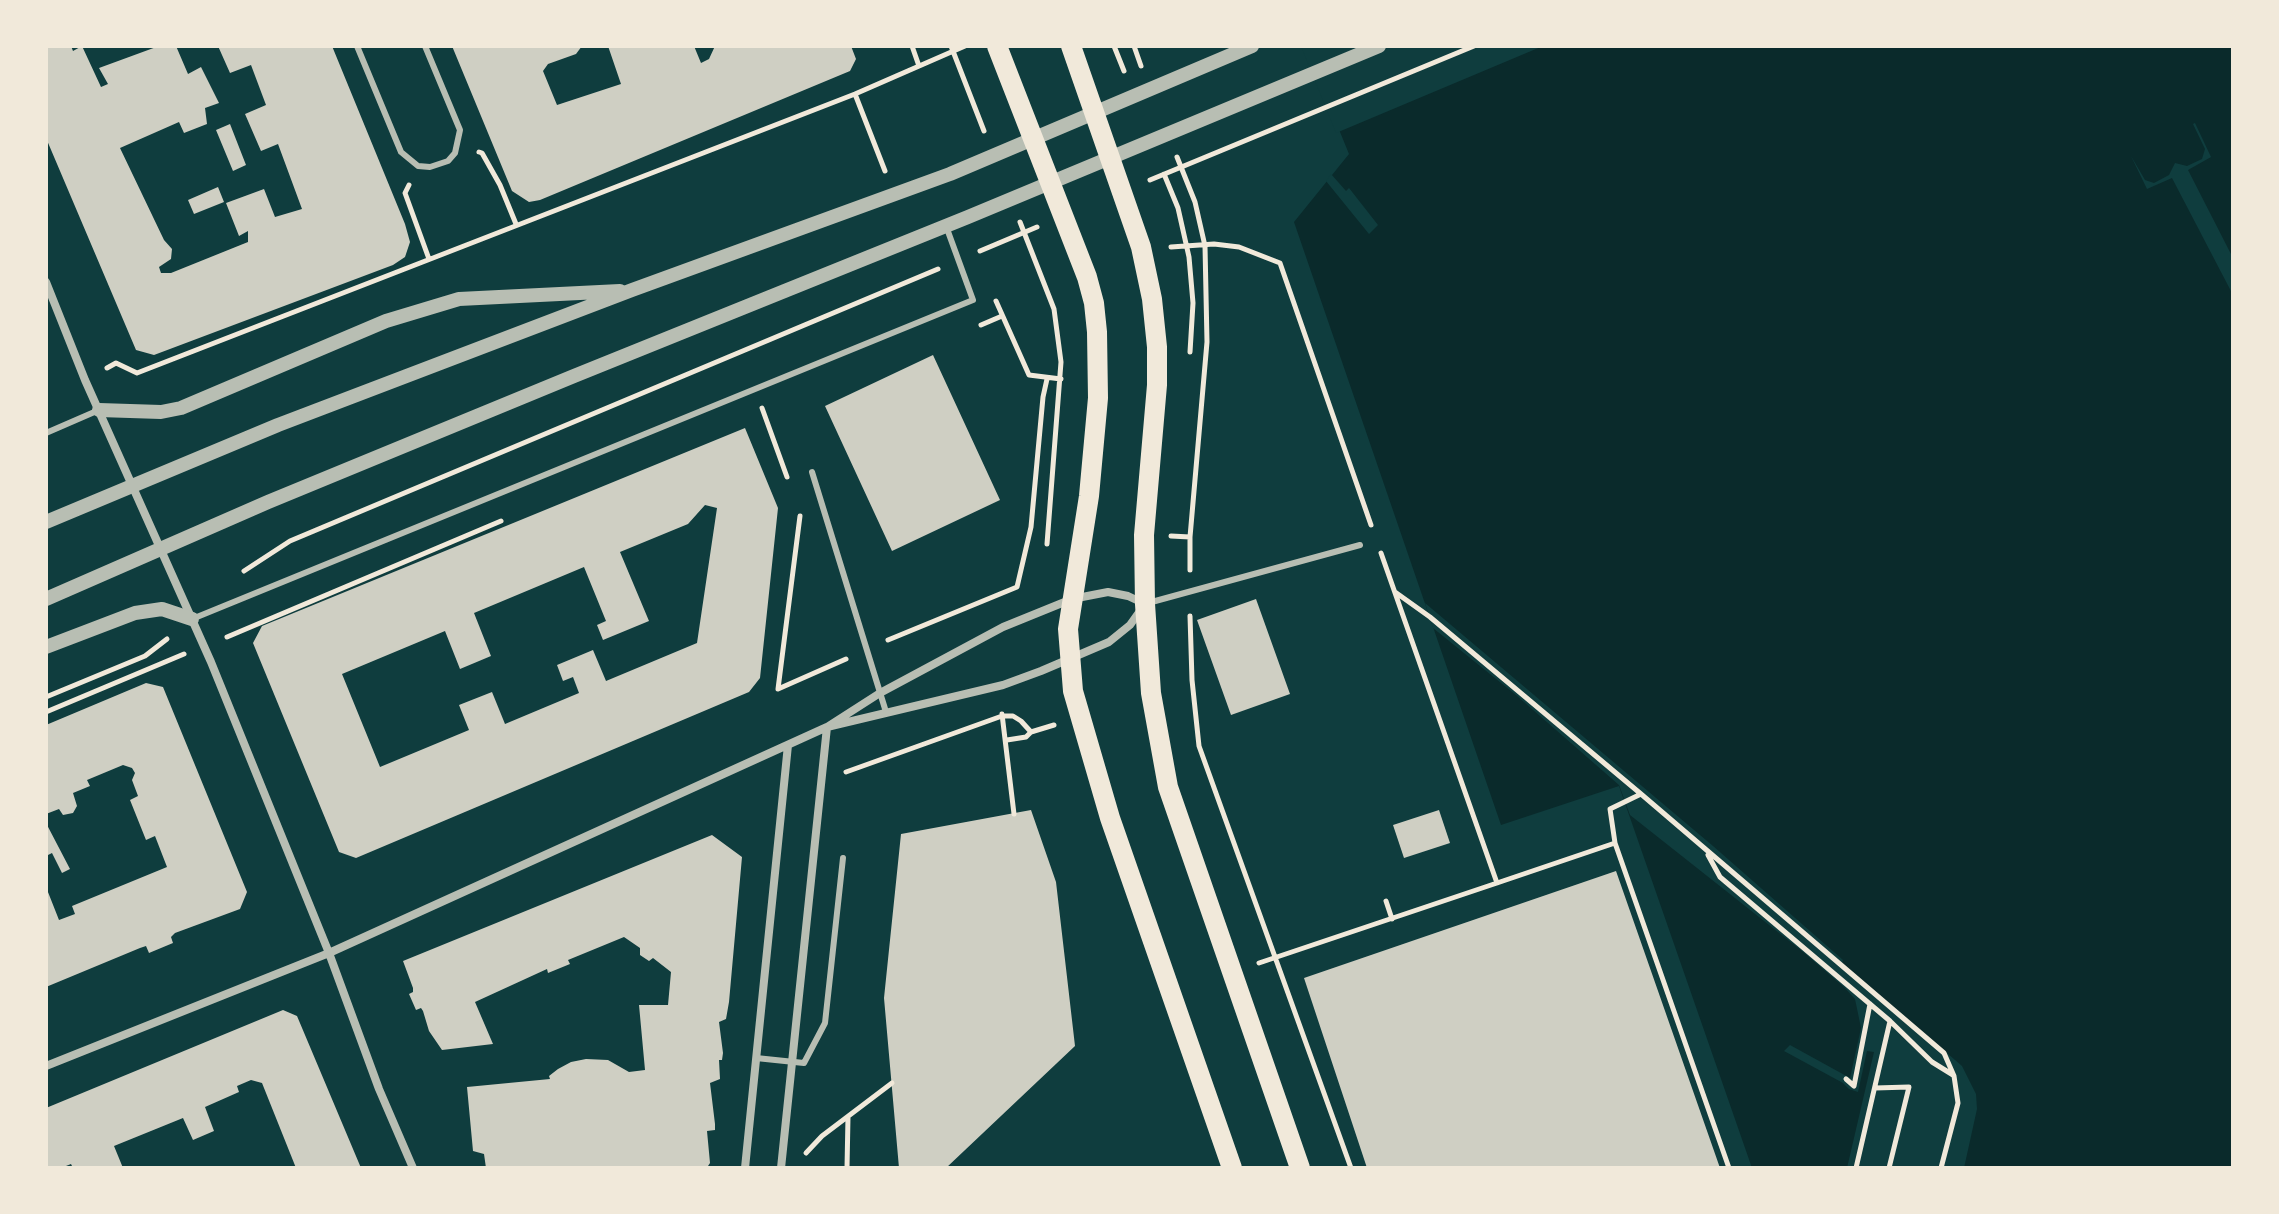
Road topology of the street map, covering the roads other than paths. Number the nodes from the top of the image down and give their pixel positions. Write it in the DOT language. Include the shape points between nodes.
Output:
graph roads {
  1 [pos="357,46"];
  2 [pos="425,46"];
  3 [pos="997,46"];
  4 [pos="1071,46"];
  5 [pos="1252,46"];
  6 [pos="1379,46"];
  7 [pos="946,226"];
  8 [pos="46,282"];
  9 [pos="632,290"];
  10 [pos="99,410"];
  11 [pos="46,433"];
  12 [pos="812,472"];
  13 [pos="132,487"];
  14 [pos="46,522"];
  15 [pos="1360,545"];
  16 [pos="160,548"];
  17 [pos="46,599"];
  18 [pos="1072,599"];
  19 [pos="1145,604"];
  20 [pos="192,619"];
  21 [pos="46,647"];
  22 [pos="1069,660"];
  23 [pos="880,693"];
  24 [pos="886,712"];
  25 [pos="827,727"];
  26 [pos="788,745"];
  27 [pos="843,858"];
  28 [pos="329,953"];
  29 [pos="756,1058"];
  30 [pos="792,1062"];
  31 [pos="46,1066"];
  32 [pos="413,1168"];
  33 [pos="745,1168"];
  34 [pos="781,1168"];
  35 [pos="1232,1168"];
  36 [pos="1300,1168"];
  1 -- 2 [label="lane" via="401,152 418,166 439,165 455,153 460,130"];
  3 -- 18 [label="main road" via="1087,277 1095,318 1098,398 1085,531"];
  4 -- 19 [label="main road" via="1141,247 1152,299 1157,385 1144,535"];
  5 -- 9 [label="street" via="950,174"];
  6 -- 7 [label="street"];
  7 -- 16 [label="street"];
  7 -- 20 [label="lane" via="973,300"];
  8 -- 10 [label="street"];
  9 -- 10 [label="street" via="459,299 386,321 181,408"];
  9 -- 13 [label="street" via="278,425"];
  10 -- 11 [label="lane"];
  10 -- 13 [label="street"];
  12 -- 23 [label="lane"];
  13 -- 14 [label="street"];
  13 -- 16 [label="street"];
  15 -- 19 [label="lane"];
  16 -- 17 [label="street"];
  16 -- 20 [label="street"];
  18 -- 19 [label="street" via="1108,592"];
  18 -- 22 [label="main road"];
  18 -- 23 [label="street" via="1003,627"];
  19 -- 22 [label="street" via="1109,642"];
  19 -- 36 [label="main road" via="1151,693 1168,787"];
  20 -- 21 [label="street" via="162,609 135,613"];
  20 -- 28 [label="street"];
  22 -- 24 [label="street" via="1003,685"];
  22 -- 35 [label="main road" via="1079,718 1110,818"];
  23 -- 24 [label="lane"];
  23 -- 25 [label="street"];
  24 -- 25 [label="street"];
  25 -- 26 [label="street"];
  25 -- 30 [label="street"];
  26 -- 28 [label="street"];
  26 -- 29 [label="street"];
  27 -- 30 [label="lane" via="825,1023 804,1063"];
  28 -- 31 [label="street"];
  28 -- 32 [label="street"];
  29 -- 30 [label="lane"];
  29 -- 33 [label="street"];
  30 -- 34 [label="street"];
}
